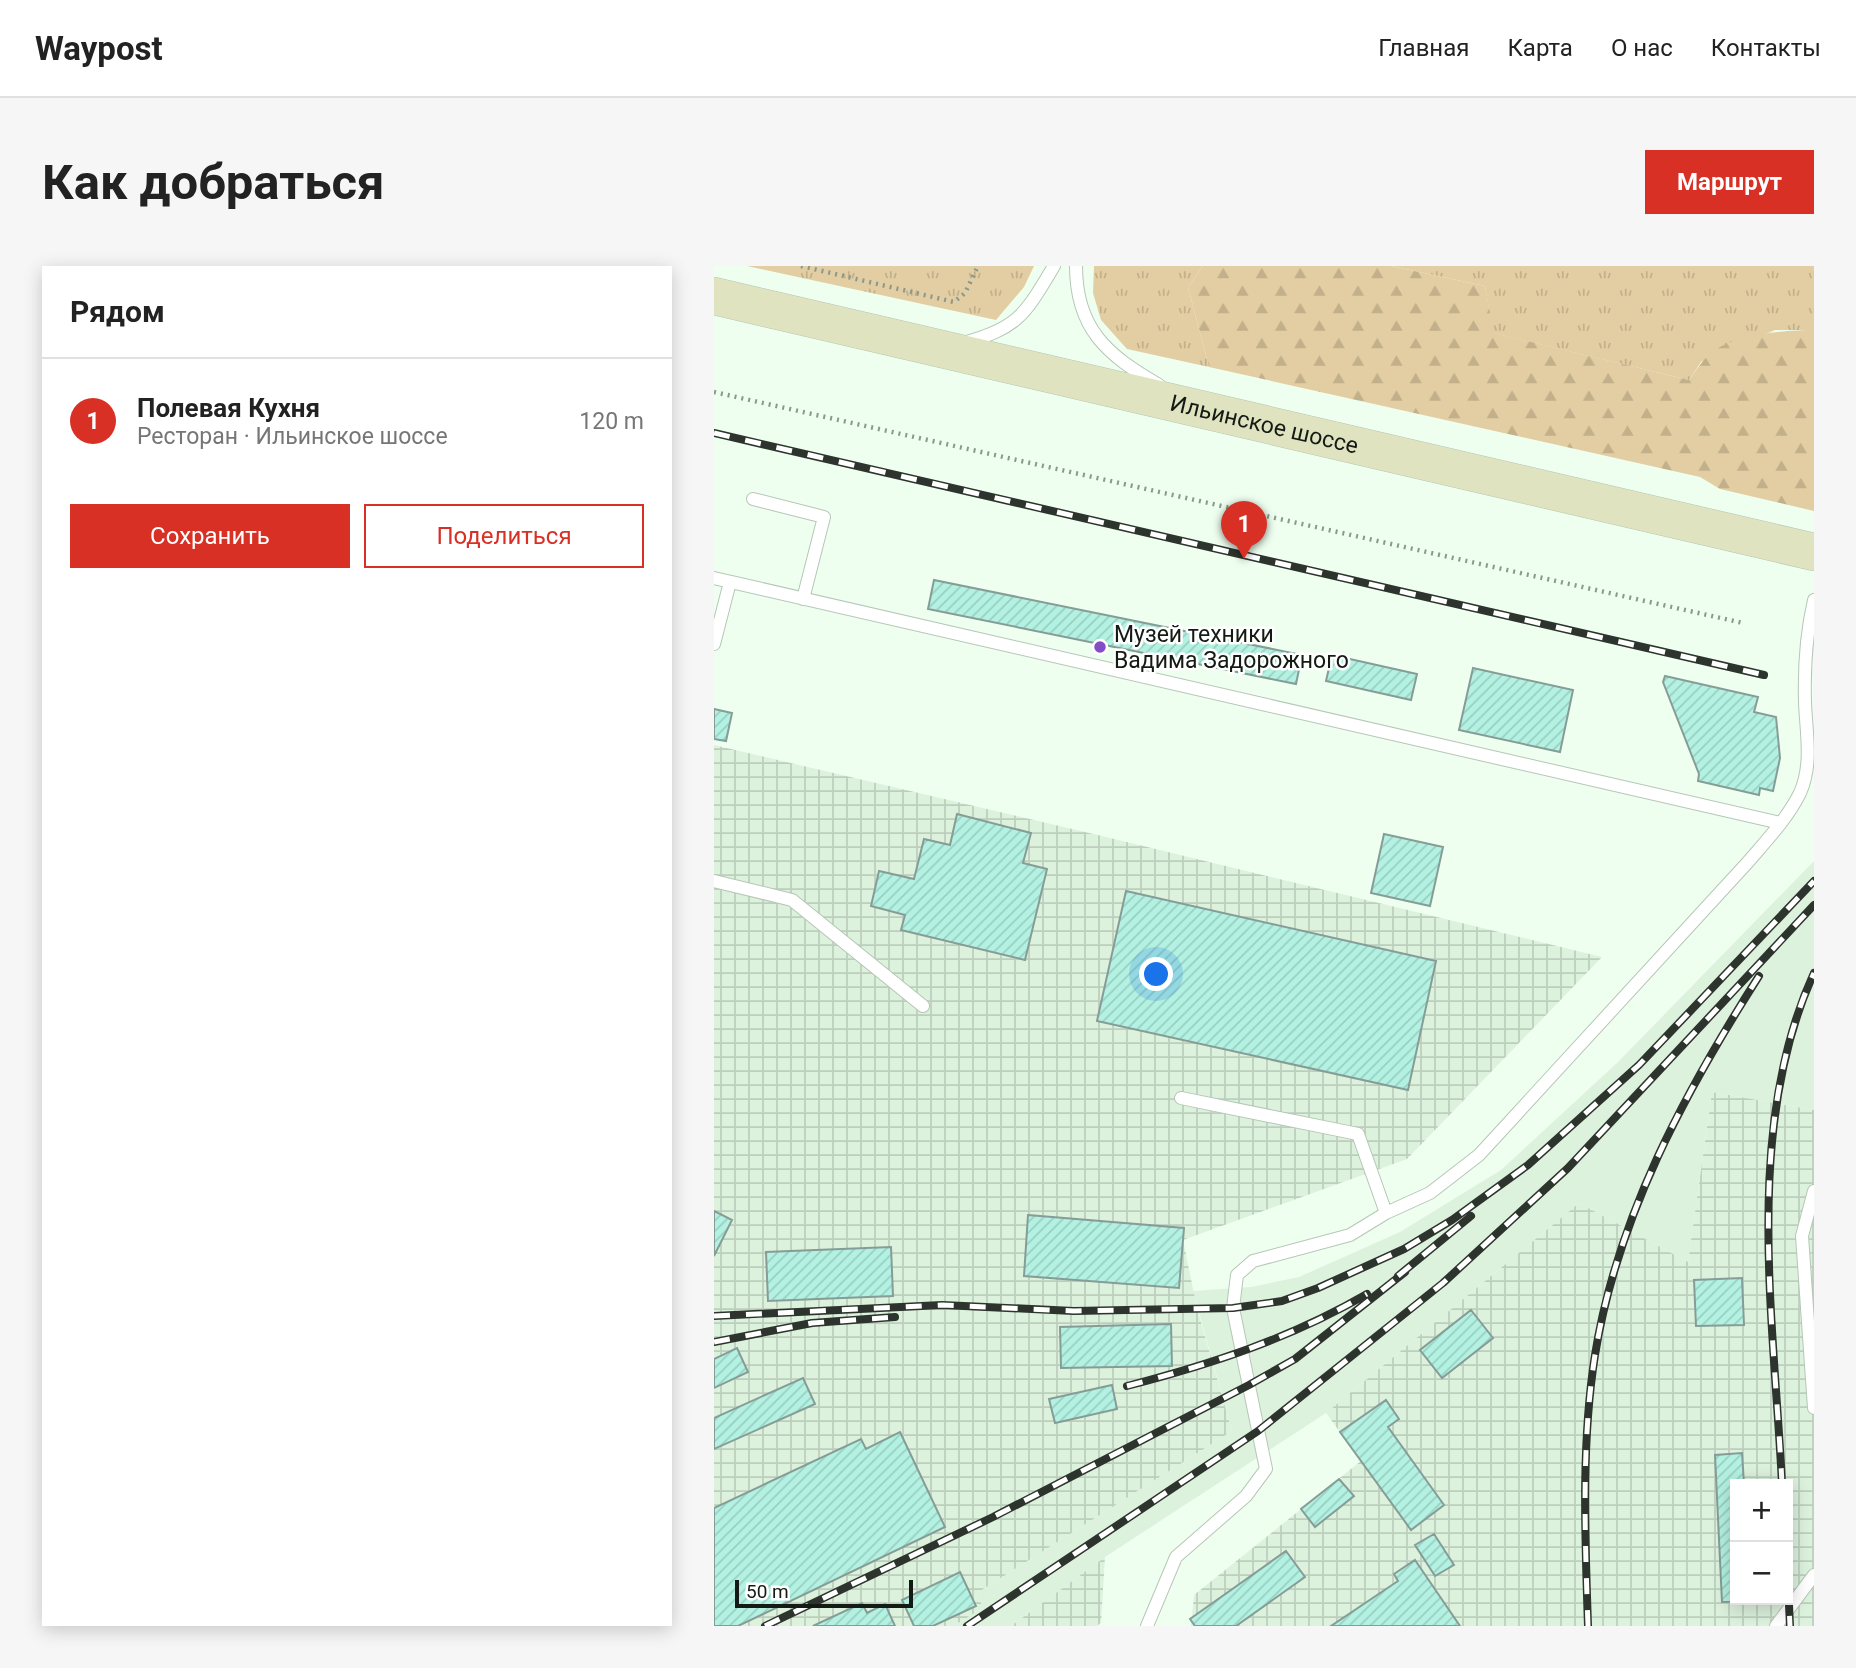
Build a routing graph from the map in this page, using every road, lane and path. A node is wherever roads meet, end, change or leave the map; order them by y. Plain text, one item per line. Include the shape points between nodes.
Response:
1 (801, 266) edge
2 (978, 266) edge
3 (1054, 266) edge
4 (1076, 266) edge
5 (714, 296) edge
6 (941, 348) junction
7 (714, 392) edge
8 (1198, 408) junction
9 (753, 499) dead end
10 (1814, 552) edge
11 (714, 578) edge
12 (730, 582) junction
13 (803, 598) junction
14 (1814, 600) edge
15 (1743, 623) dead end
16 (714, 645) edge
17 (1780, 823) junction
18 (714, 881) edge
19 (923, 1006) dead end
20 (1181, 1098) dead end
21 (1814, 1191) edge
22 (1386, 1213) junction
23 (1814, 1408) edge
24 (1814, 1576) edge
25 (1147, 1626) edge
26 (1776, 1626) edge

1 - 2 path via 954,302 970,286
3 - 6 lane via 1010,328
4 - 8 lane via 1080,308 1106,349
5 - 6 main road, Ильинское шоссе
6 - 8 main road, Ильинское шоссе
7 - 15 path
8 - 10 main road, Ильинское шоссе
9 - 13 lane via 824,517
11 - 12 lane
12 - 13 lane
12 - 16 lane
13 - 17 lane
14 - 17 lane via 1806,636 1809,750 1801,792
17 - 22 lane via 1479,1155 1430,1194
18 - 19 lane via 792,900
20 - 22 lane via 1357,1134
21 - 23 lane via 1802,1236
22 - 25 lane via 1350,1235 1253,1261 1237,1275 1233,1308 1266,1469 1246,1496 1176,1557
24 - 26 lane

